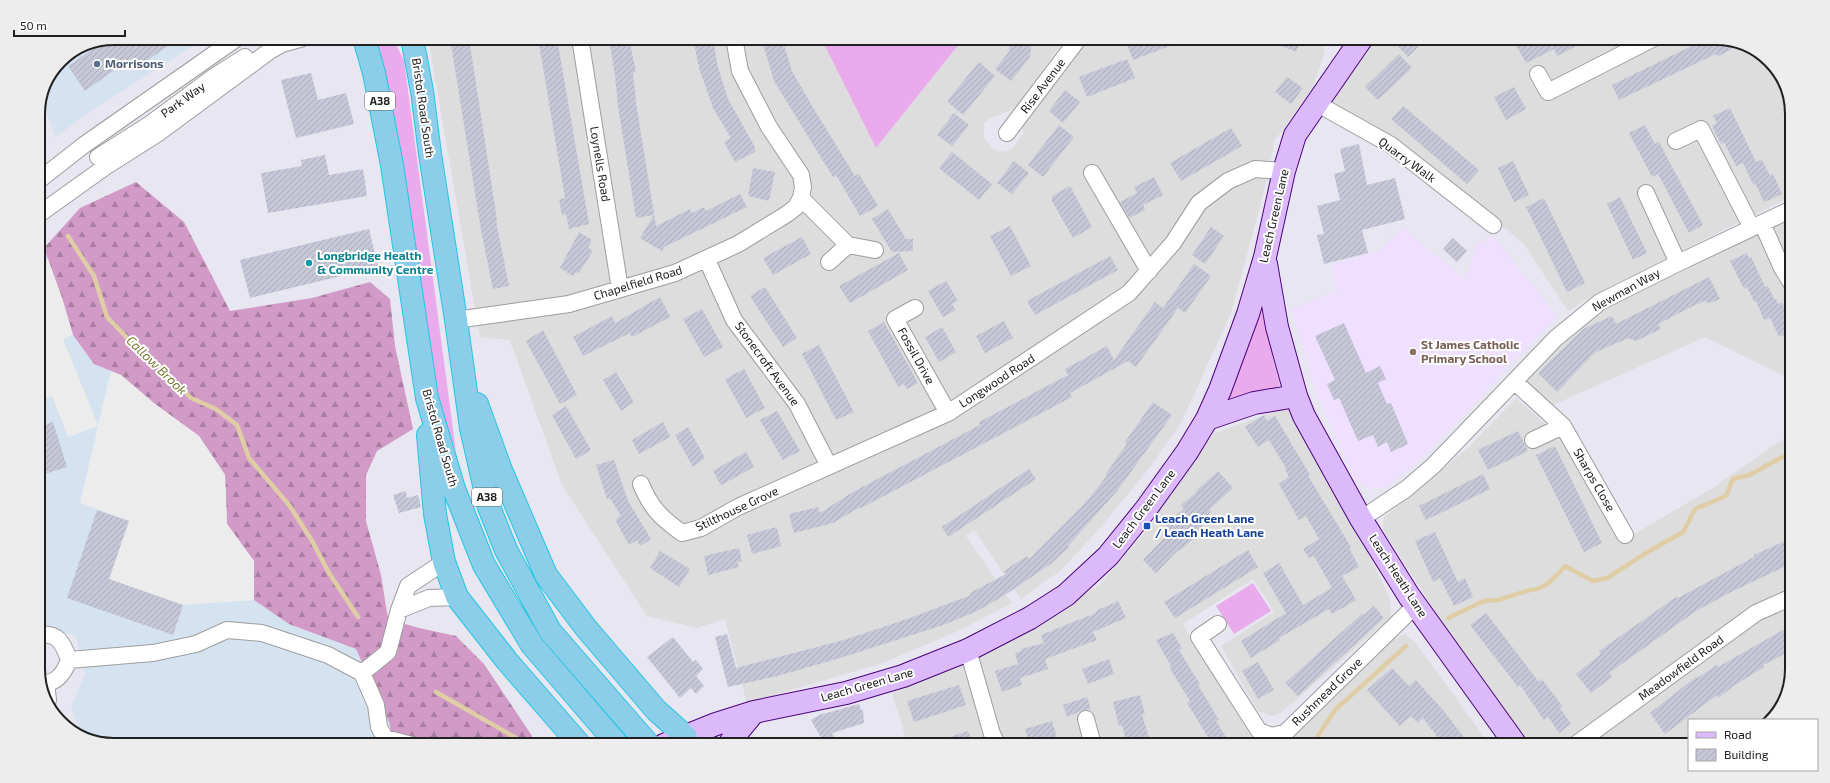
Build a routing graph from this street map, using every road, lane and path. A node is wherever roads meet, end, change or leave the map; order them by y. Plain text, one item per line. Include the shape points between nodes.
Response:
1 (227, 45) edge
2 (280, 45) edge
3 (366, 45) edge
4 (413, 45) edge
5 (581, 45) edge
6 (735, 45) edge
7 (1074, 45) edge
8 (1354, 45) edge
9 (1640, 45) edge
10 (1538, 74) dead end
11 (1316, 103) junction
12 (1007, 133) dead end
13 (99, 135) junction
14 (1676, 141) dead end
15 (84, 145) junction
16 (101, 162) junction
17 (1284, 171) junction
18 (1092, 173) dead end
19 (45, 176) edge
20 (1646, 193) dead end
21 (800, 198) junction
22 (45, 209) edge
23 (1785, 212) edge
24 (1493, 225) dead end
25 (1757, 225) junction
26 (848, 245) junction
27 (875, 250) dead end
28 (1265, 257) junction
29 (707, 260) junction
30 (829, 262) dead end
31 (1678, 262) junction
32 (1149, 271) junction
33 (1785, 273) edge
34 (620, 289) junction
35 (915, 308) dead end
36 (456, 320) junction
37 (459, 352) junction
38 (1514, 382) junction
39 (1296, 396) junction
40 (427, 398) junction
41 (948, 413) junction
42 (1207, 419) junction
43 (1563, 426) junction
44 (1533, 440) dead end
45 (829, 466) junction
46 (641, 484) dead end
47 (1361, 519) junction
48 (1625, 535) dead end
49 (444, 562) junction
50 (457, 597) junction
51 (1785, 600) edge
52 (1416, 605) junction
53 (398, 610) junction
54 (1218, 624) dead end
55 (45, 634) edge
56 (968, 650) junction
57 (69, 660) junction
58 (362, 673) junction
59 (46, 682) edge
60 (754, 712) junction
61 (1086, 719) dead end
62 (386, 738) edge
63 (574, 738) edge
64 (612, 738) edge
65 (643, 738) edge
66 (683, 738) edge
67 (693, 738) edge
68 (733, 738) edge
69 (994, 738) edge
70 (1091, 738) edge
71 (1511, 738) edge
72 (1585, 738) edge

1 - 13 street, Park Way
2 - 16 street, Park Way via 157,134
3 - 40 highway, Bristol Road South / A38 via 374,72 392,165
4 - 36 highway, Bristol Road South / A38
5 - 34 street, Loynells Road
6 - 21 street via 740,71 769,127 801,175 803,187
7 - 12 street, Rise Avenue
8 - 11 street, Leach Green Lane
9 - 10 street via 1548,92
11 - 17 street, Leach Green Lane via 1295,135
11 - 24 street, Quarry Walk via 1391,146
13 - 15 street, Park Way
13 - 16 street
14 - 25 street via 1701,129
15 - 16 street
15 - 19 street, Park Way
16 - 22 street, Park Way
17 - 28 street, Leach Green Lane
17 - 32 street, Longwood Road via 1255,169 1228,181 1199,203 1174,243
18 - 32 street
20 - 31 street
21 - 26 street
21 - 29 street, Chapelfield Road via 796,207 787,214
23 - 25 street, Newman Way
25 - 31 street, Newman Way
25 - 33 street
26 - 27 street
26 - 30 street
28 - 39 street, Leach Heath Lane via 1277,327
28 - 42 street, Leach Green Lane via 1248,314
29 - 34 street, Chapelfield Road via 675,273
29 - 45 street, Stonecroft Avenue via 734,320 797,404
31 - 38 street, Newman Way via 1600,302 1556,338
32 - 41 street, Longwood Road via 1129,293
34 - 36 street, Chapelfield Road via 569,304
35 - 41 street, Fossil Drive via 895,319
36 - 37 highway, Bristol Road South / A38
37 - 65 highway, Bristol Road South / A38 via 471,428 489,507 506,550 550,631
37 - 66 highway via 501,470 546,575 586,628
38 - 43 street, Sharps Close
38 - 47 street, Newman Way via 1433,466 1406,489
39 - 42 street via 1254,403
39 - 47 street, Leach Heath Lane via 1304,416
40 - 49 highway via 435,514
40 - 64 highway, Bristol Road South / A38 via 454,489 484,565 532,645
41 - 45 street, Longwood Road
42 - 56 street, Leach Green Lane via 1187,452 1108,556 1066,595 1030,618
43 - 44 street
43 - 48 street, Sharps Close
45 - 46 street, Stilthouse Grove via 738,507 701,528 682,533 665,520 649,502
47 - 52 street, Leach Heath Lane
49 - 50 highway
49 - 53 street via 408,586
50 - 53 street via 429,598
50 - 63 highway via 507,661
51 - 72 street, Meadowfield Road via 1756,614
52 - 54 street, Rushmead Grove via 1285,733 1271,736 1259,731 1199,637
52 - 71 street, Leach Heath Lane
53 - 58 street via 388,652
55 - 57 street via 56,638 65,647
56 - 60 street, Leach Green Lane via 903,676 846,693
56 - 69 street
57 - 58 street via 153,653 196,644 227,630 262,633 328,655
57 - 59 street via 58,678
58 - 62 street via 376,705 379,726
60 - 67 street, Leach Green Lane via 716,724
60 - 68 street
61 - 70 street

